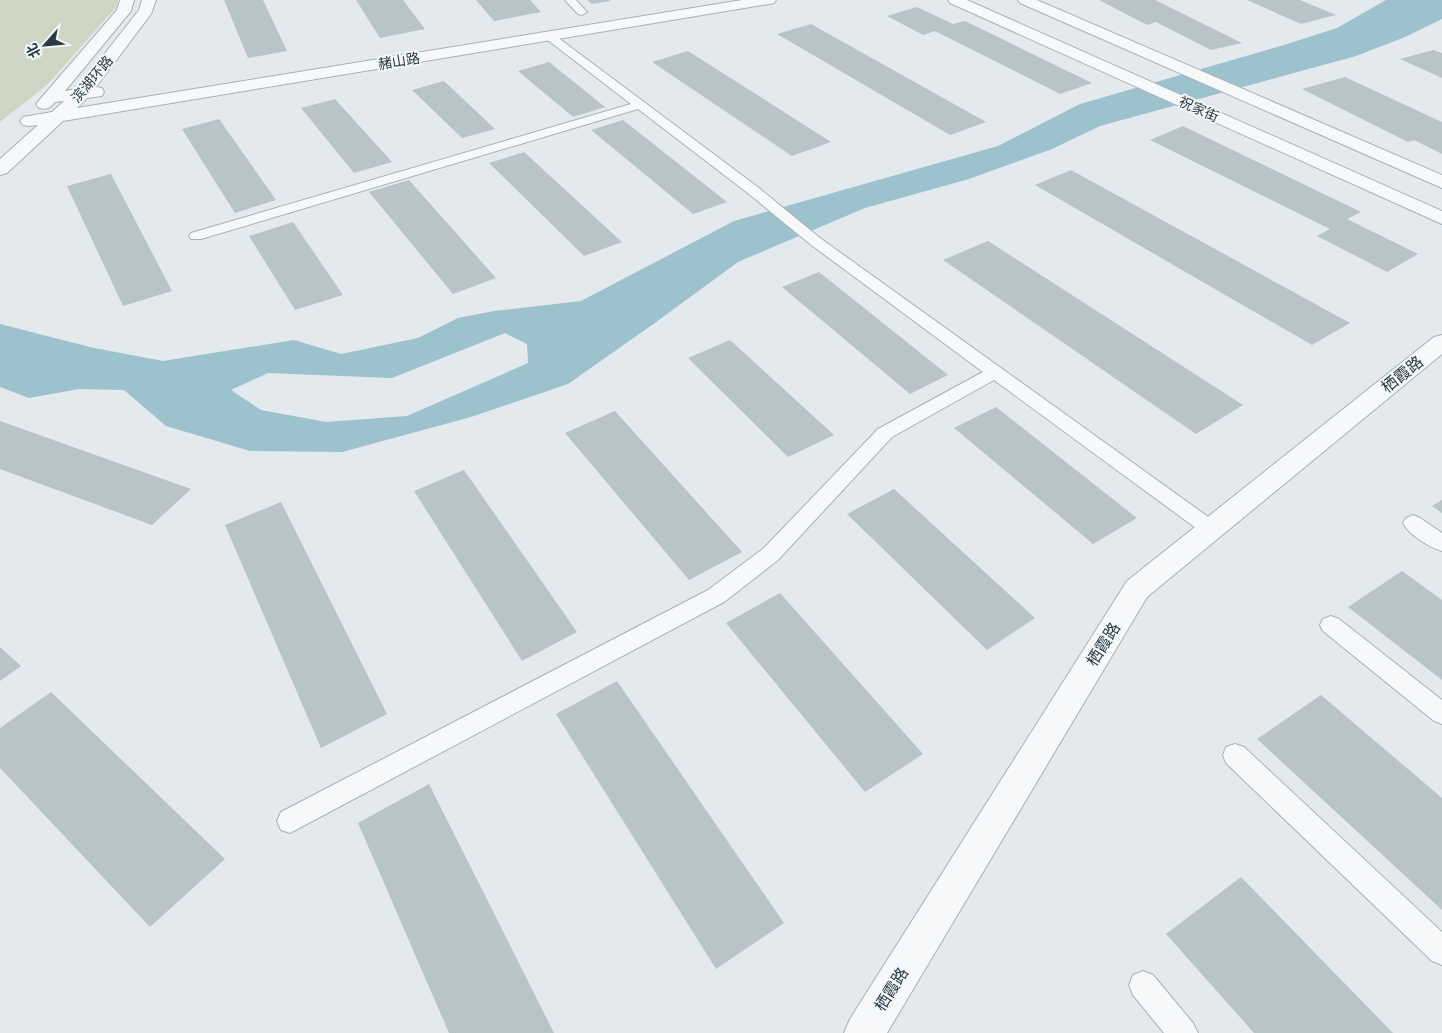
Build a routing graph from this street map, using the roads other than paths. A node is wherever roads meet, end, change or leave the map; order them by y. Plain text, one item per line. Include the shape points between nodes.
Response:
1 (127, 0) edge
2 (149, 0) edge
3 (570, 0) edge
4 (768, 0) edge
5 (955, 0) edge
6 (1025, 0) edge
7 (600, 9) dead end
8 (582, 12) junction
9 (563, 15) dead end
10 (549, 36) junction
11 (112, 89) dead end
12 (82, 94) junction
13 (50, 98) junction
14 (639, 105) junction
15 (56, 117) junction
16 (28, 121) junction
17 (14, 132) dead end
18 (0, 169) edge
19 (1442, 182) edge
20 (1442, 218) edge
21 (196, 236) dead end
22 (1442, 342) edge
23 (996, 372) junction
24 (1413, 523) dead end
25 (1211, 529) junction
26 (1442, 543) edge
27 (1331, 625) dead end
28 (1442, 714) edge
29 (1235, 755) dead end
30 (290, 821) dead end
31 (1442, 951) edge
32 (1142, 985) dead end
33 (864, 1033) edge
34 (1184, 1033) edge

1 - 13 street, 滨湖环路 via 124,11
2 - 12 street, 滨湖环路 via 146,11
3 - 8 lane
4 - 10 street, 赭山路
5 - 20 street, 祝家街
6 - 19 street, 祝家街
7 - 8 street
8 - 9 street
10 - 14 lane
10 - 15 street, 赭山路
11 - 12 street
12 - 13 street
12 - 15 street, 滨湖环路
13 - 16 street, 滨湖环路
14 - 21 lane
14 - 23 lane via 815,241
15 - 16 street, 赭山路
15 - 18 street, 滨湖环路
16 - 17 street, 滨湖环路
22 - 25 street, 栖霞路
23 - 25 lane
23 - 30 lane via 884,433 771,554 716,596
24 - 26 lane
25 - 33 street, 栖霞路 via 1137,589
27 - 28 lane
29 - 31 lane
32 - 34 lane

